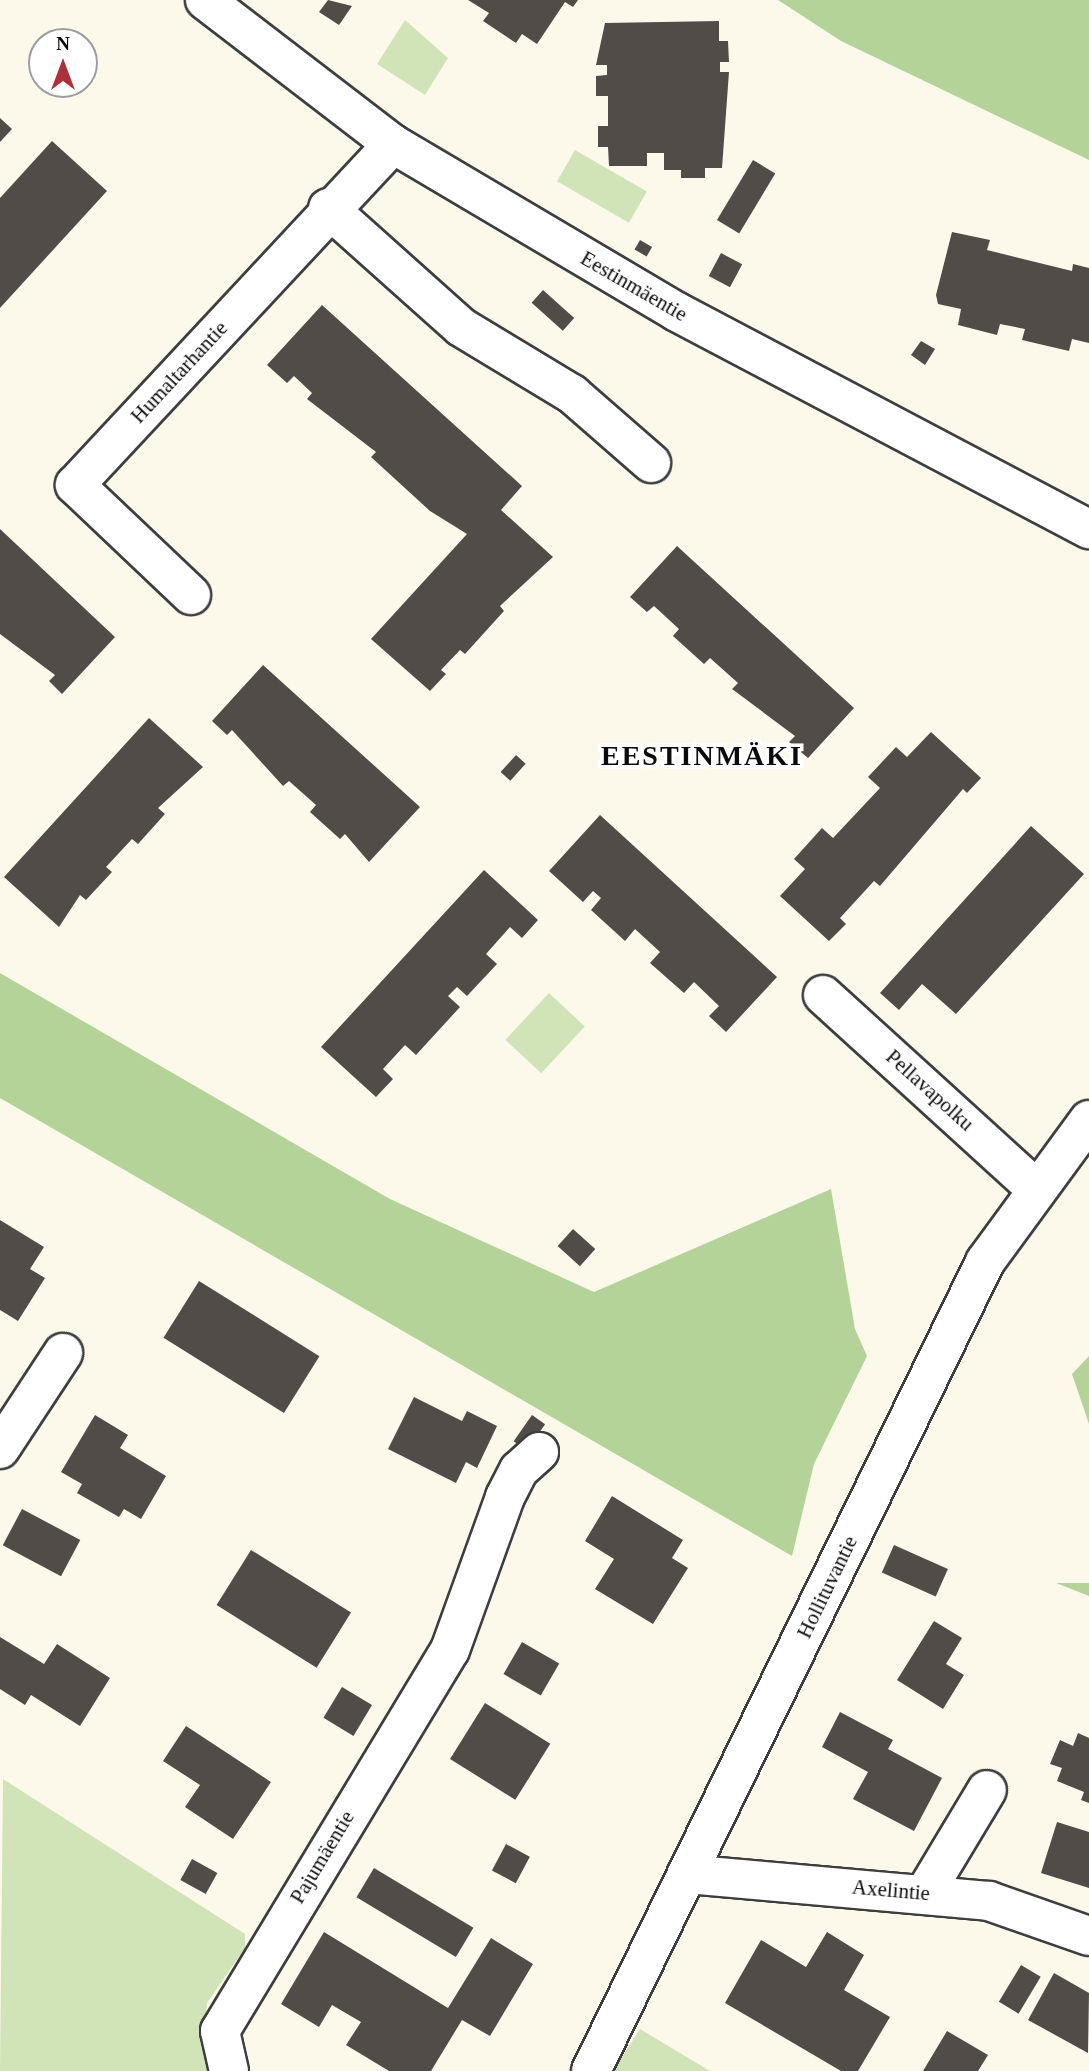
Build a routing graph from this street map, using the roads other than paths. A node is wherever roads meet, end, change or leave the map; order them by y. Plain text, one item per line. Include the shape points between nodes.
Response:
1 (205, 0) edge
2 (393, 144) junction
3 (327, 208) junction
4 (651, 463) dead end
5 (1089, 529) edge
6 (191, 595) dead end
7 (823, 995) dead end
8 (1089, 1120) edge
9 (1034, 1187) junction
10 (63, 1353) dead end
11 (0, 1449) edge
12 (539, 1452) dead end
13 (987, 1790) dead end
14 (687, 1874) junction
15 (925, 1893) junction
16 (1089, 1936) edge
17 (229, 2071) edge
18 (591, 2071) edge

1 - 2 street, Eestinmäentie
2 - 3 street, Humaltarhantie
2 - 5 street, Eestinmäentie via 677,313
3 - 4 street via 461,327 572,394
3 - 6 street, Humaltarhantie via 75,485
7 - 9 street, Pellavapolku
8 - 9 street, Hollituvantie
9 - 14 street, Hollituvantie via 985,1262
10 - 11 street
12 - 17 street, Pajumäentie via 519,1470 505,1497 450,1650 220,2031
13 - 15 street
14 - 15 street, Axelintie
14 - 18 street, Hollituvantie
15 - 16 street, Axelintie via 989,1901

